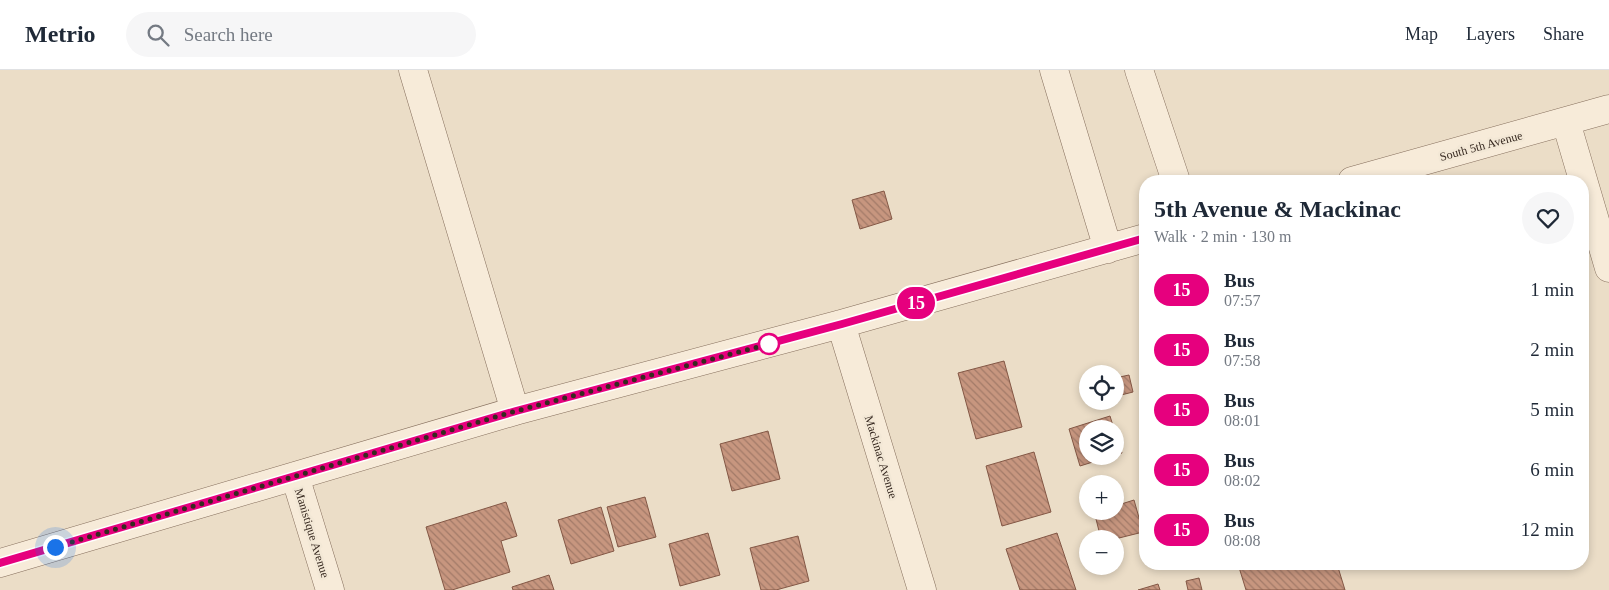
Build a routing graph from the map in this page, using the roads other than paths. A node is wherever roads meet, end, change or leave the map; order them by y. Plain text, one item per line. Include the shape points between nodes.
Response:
1 (413, 70) edge
2 (1054, 70) edge
3 (1139, 70) edge
4 (1609, 110) edge
5 (1566, 122) junction
6 (1174, 175) edge
7 (1374, 175) edge
8 (1582, 175) edge
9 (1589, 200) edge
10 (1139, 240) edge
11 (1108, 249) junction
12 (1609, 268) edge
13 (842, 324) junction
14 (516, 411) junction
15 (295, 476) junction
16 (0, 564) edge
17 (330, 590) edge
18 (922, 590) edge

1 - 14 street
2 - 11 street
3 - 6 street
4 - 5 street, South 5th Avenue
5 - 7 street, South 5th Avenue
5 - 8 street
9 - 12 street
10 - 11 street
11 - 13 street
13 - 14 street
13 - 18 street, Mackinac Avenue
14 - 15 street
15 - 16 street
15 - 17 street, Manistique Avenue

